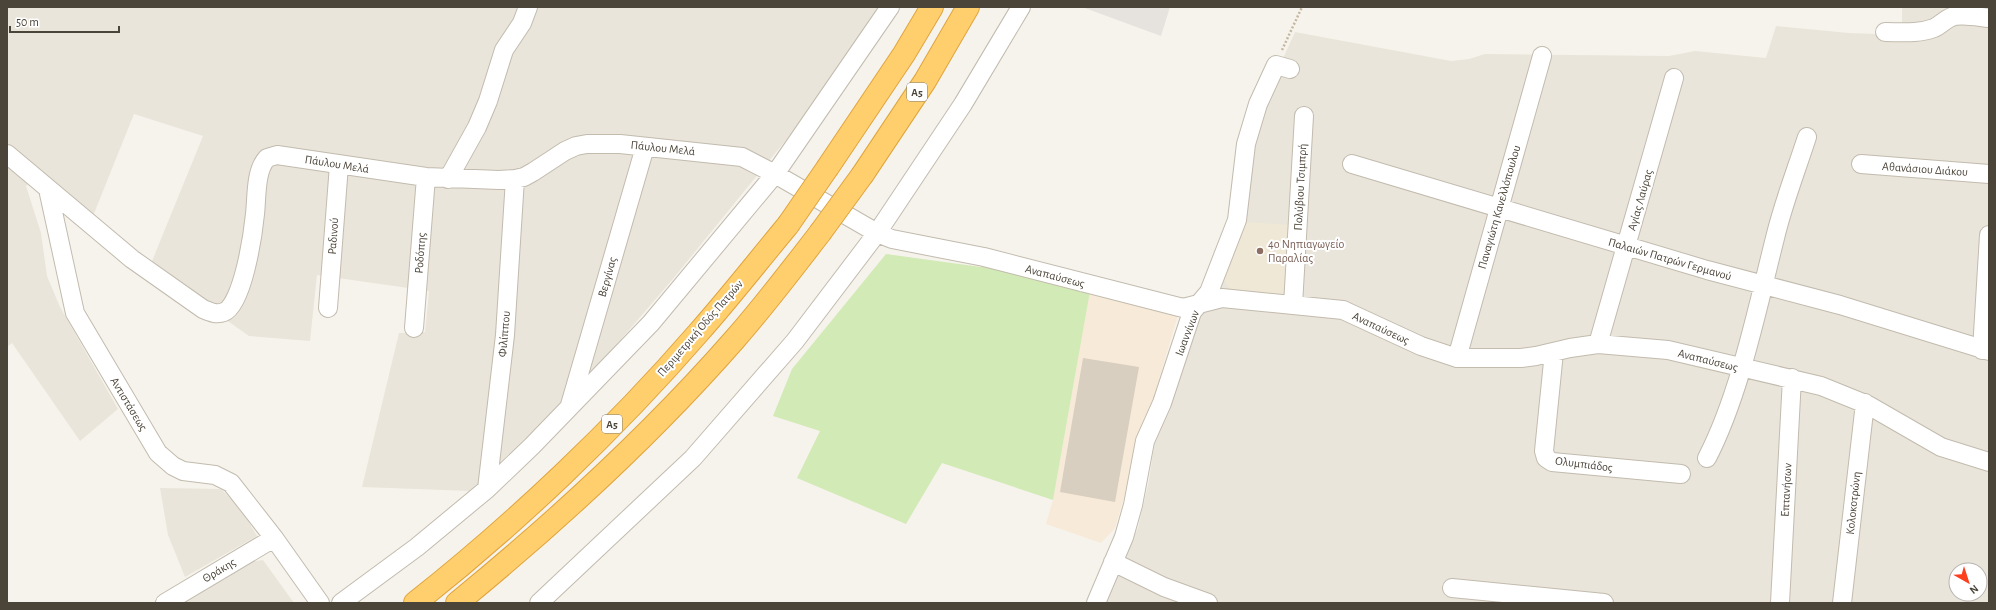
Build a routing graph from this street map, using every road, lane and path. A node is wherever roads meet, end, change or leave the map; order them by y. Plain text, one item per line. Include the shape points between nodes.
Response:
1 (528, 7) edge
2 (890, 7) edge
3 (932, 7) edge
4 (968, 7) edge
5 (1021, 7) edge
6 (1302, 7) edge
7 (1989, 18) edge
8 (1885, 32) dead end
9 (1542, 56) dead end
10 (1283, 67) joint
11 (1674, 78) dead end
12 (1304, 116) dead end
13 (1807, 137) dead end
14 (645, 146) junction
15 (7, 154) edge
16 (1352, 164) dead end
17 (1861, 164) dead end
18 (339, 165) junction
19 (775, 174) junction
20 (1989, 174) edge
21 (426, 178) junction
22 (448, 179) junction
23 (515, 180) junction
24 (48, 189) junction
25 (1499, 207) junction
26 (877, 233) junction
27 (1989, 235) edge
28 (1627, 247) junction
29 (1763, 286) junction
30 (1200, 303) junction
31 (1293, 305) junction
32 (328, 308) dead end
33 (414, 328) dead end
34 (1598, 344) junction
35 (1985, 351) edge
36 (1554, 352) junction
37 (1457, 358) junction
38 (1740, 368) junction
39 (1792, 378) junction
40 (1865, 403) junction
41 (569, 408) junction
42 (1707, 458) dead end
43 (1989, 462) edge
44 (1681, 474) dead end
45 (487, 489) junction
46 (274, 538) junction
47 (1113, 562) junction
48 (1452, 588) dead end
49 (1511, 599) edge
50 (1604, 602) edge
51 (165, 603) edge
52 (320, 603) edge
53 (342, 603) edge
54 (414, 603) edge
55 (457, 603) edge
56 (539, 603) edge
57 (1096, 603) edge
58 (1207, 603) edge
59 (1780, 603) edge
60 (1842, 603) edge

1 - 22 street via 518,31 504,50 477,127
2 - 19 street
3 - 54 highway, Περιμετρική Οδός Πατρών / Α5, bridge via 904,54 788,225 698,333 630,407 492,540
4 - 55 highway, Α5, bridge via 925,81 862,174 820,233 735,339 688,391 567,508 508,562
5 - 26 street via 963,104
6 - 10 path
7 - 8 street via 1957,15 1928,30
9 - 25 street, Παναγιώτη Κανελλόπουλου
10 - 30 street, Ιωαννίνων via 1258,104 1246,144 1237,220 1209,292
11 - 28 street, Αγίας Λαύρας
12 - 31 street, Πολύβιου Τσιμπρή
13 - 29 street via 1775,236
14 - 19 street, Πάυλου Μελά via 742,157
14 - 23 street, Πάυλου Μελά via 576,146
14 - 41 street, Βεργίνας
15 - 24 street
16 - 25 street, Παλαιών Πατρών Γερμανού
17 - 20 street, Αθανάσιου Διάκου
18 - 21 street, Πάυλου Μελά
18 - 24 street, Πάυλου Μελά via 277,155 263,162 252,237 238,292 230,308 218,314 203,309 132,259
18 - 32 street, Ραδινού
19 - 26 street, Αναπαύσεως
19 - 41 street via 651,322
21 - 22 street, Πάυλου Μελά
21 - 33 street, Ροδόπης
22 - 23 street, Πάυλου Μελά
23 - 45 street, Φιλίππου via 505,335
24 - 46 street, Αντιστάσεως via 75,313 158,453 183,471 215,475 230,483
25 - 28 street, Παλαιών Πατρών Γερμανού
25 - 37 street, Παναγιώτη Κανελλόπουλου
26 - 30 street, Αναπαύσεως via 892,239 984,257 1183,308
26 - 56 street via 795,341 693,458
27 - 35 street
28 - 29 street, Παλαιών Πατρών Γερμανού
28 - 34 street, Αγίας Λαύρας
29 - 35 street, Παλαιών Πατρών Γερμανού via 1840,306
29 - 38 street
30 - 31 street, Αναπαύσεως via 1222,298
30 - 47 street, Ιωαννίνων via 1192,312 1162,404 1145,441 1130,520
31 - 37 street, Αναπαύσεως via 1343,310 1411,342
34 - 36 street, Αναπαύσεως
34 - 38 street, Αναπαύσεως via 1668,350
36 - 37 street, Αναπαύσεως via 1521,358
36 - 44 street, Ολυμπιάδος via 1544,450 1546,458 1552,462
38 - 39 street, Αναπαύσεως
38 - 42 street via 1719,435
39 - 40 street, Αναπαύσεως
39 - 59 street, Επτανήσων
40 - 43 street, Αναπαύσεως via 1941,447
40 - 60 street, Κολοκοτρώνη
41 - 45 street
45 - 53 street via 417,547
46 - 51 street, Θράκης
46 - 52 street, Αντιστάσεως
47 - 57 street, Ιωαννίνων
47 - 58 street via 1164,587
48 - 49 street
49 - 50 street

